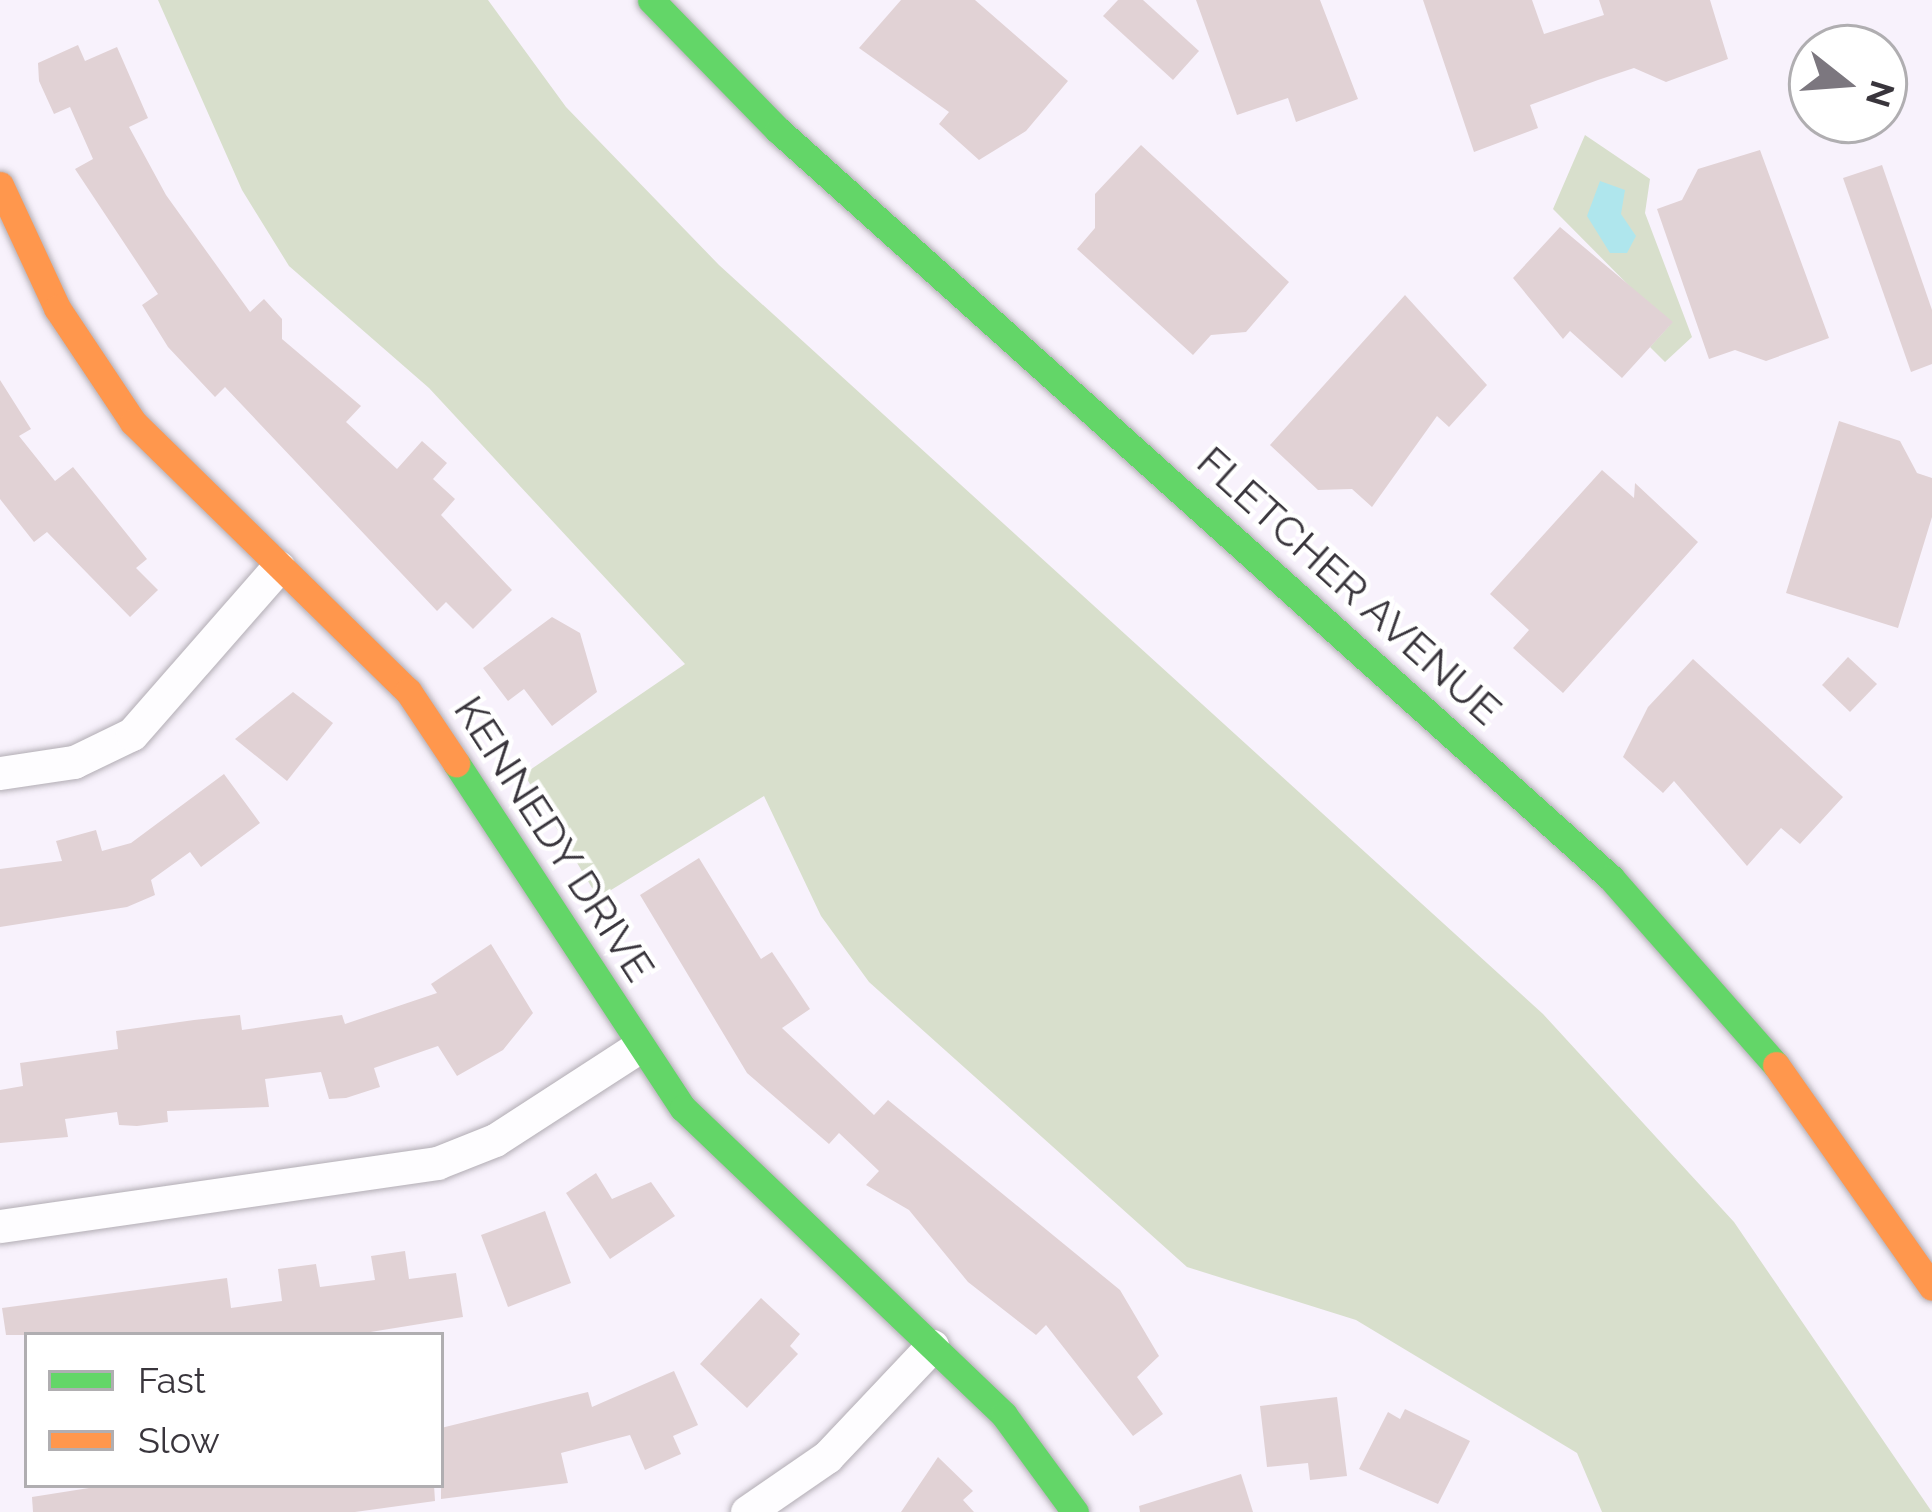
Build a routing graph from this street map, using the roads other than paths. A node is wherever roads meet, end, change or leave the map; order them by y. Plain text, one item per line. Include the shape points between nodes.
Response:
1 (651, 0) edge
2 (0, 184) edge
3 (278, 567) junction
4 (0, 773) edge
5 (637, 1048) junction
6 (0, 1226) edge
7 (1932, 1288) edge
8 (932, 1346) junction
9 (747, 1512) edge
10 (1075, 1512) edge

1 - 7 main road, FLETCHER AVENUE via 778,130 1611,878 1774,1064
2 - 3 main road, KENNEDY DRIVE via 109,390
3 - 4 street via 131,734 74,762
3 - 5 main road, KENNEDY DRIVE via 432,722
5 - 6 street via 495,1140 437,1163
5 - 8 main road, KENNEDY DRIVE via 729,1158
8 - 9 street via 827,1457
8 - 10 main road, KENNEDY DRIVE via 1004,1415

